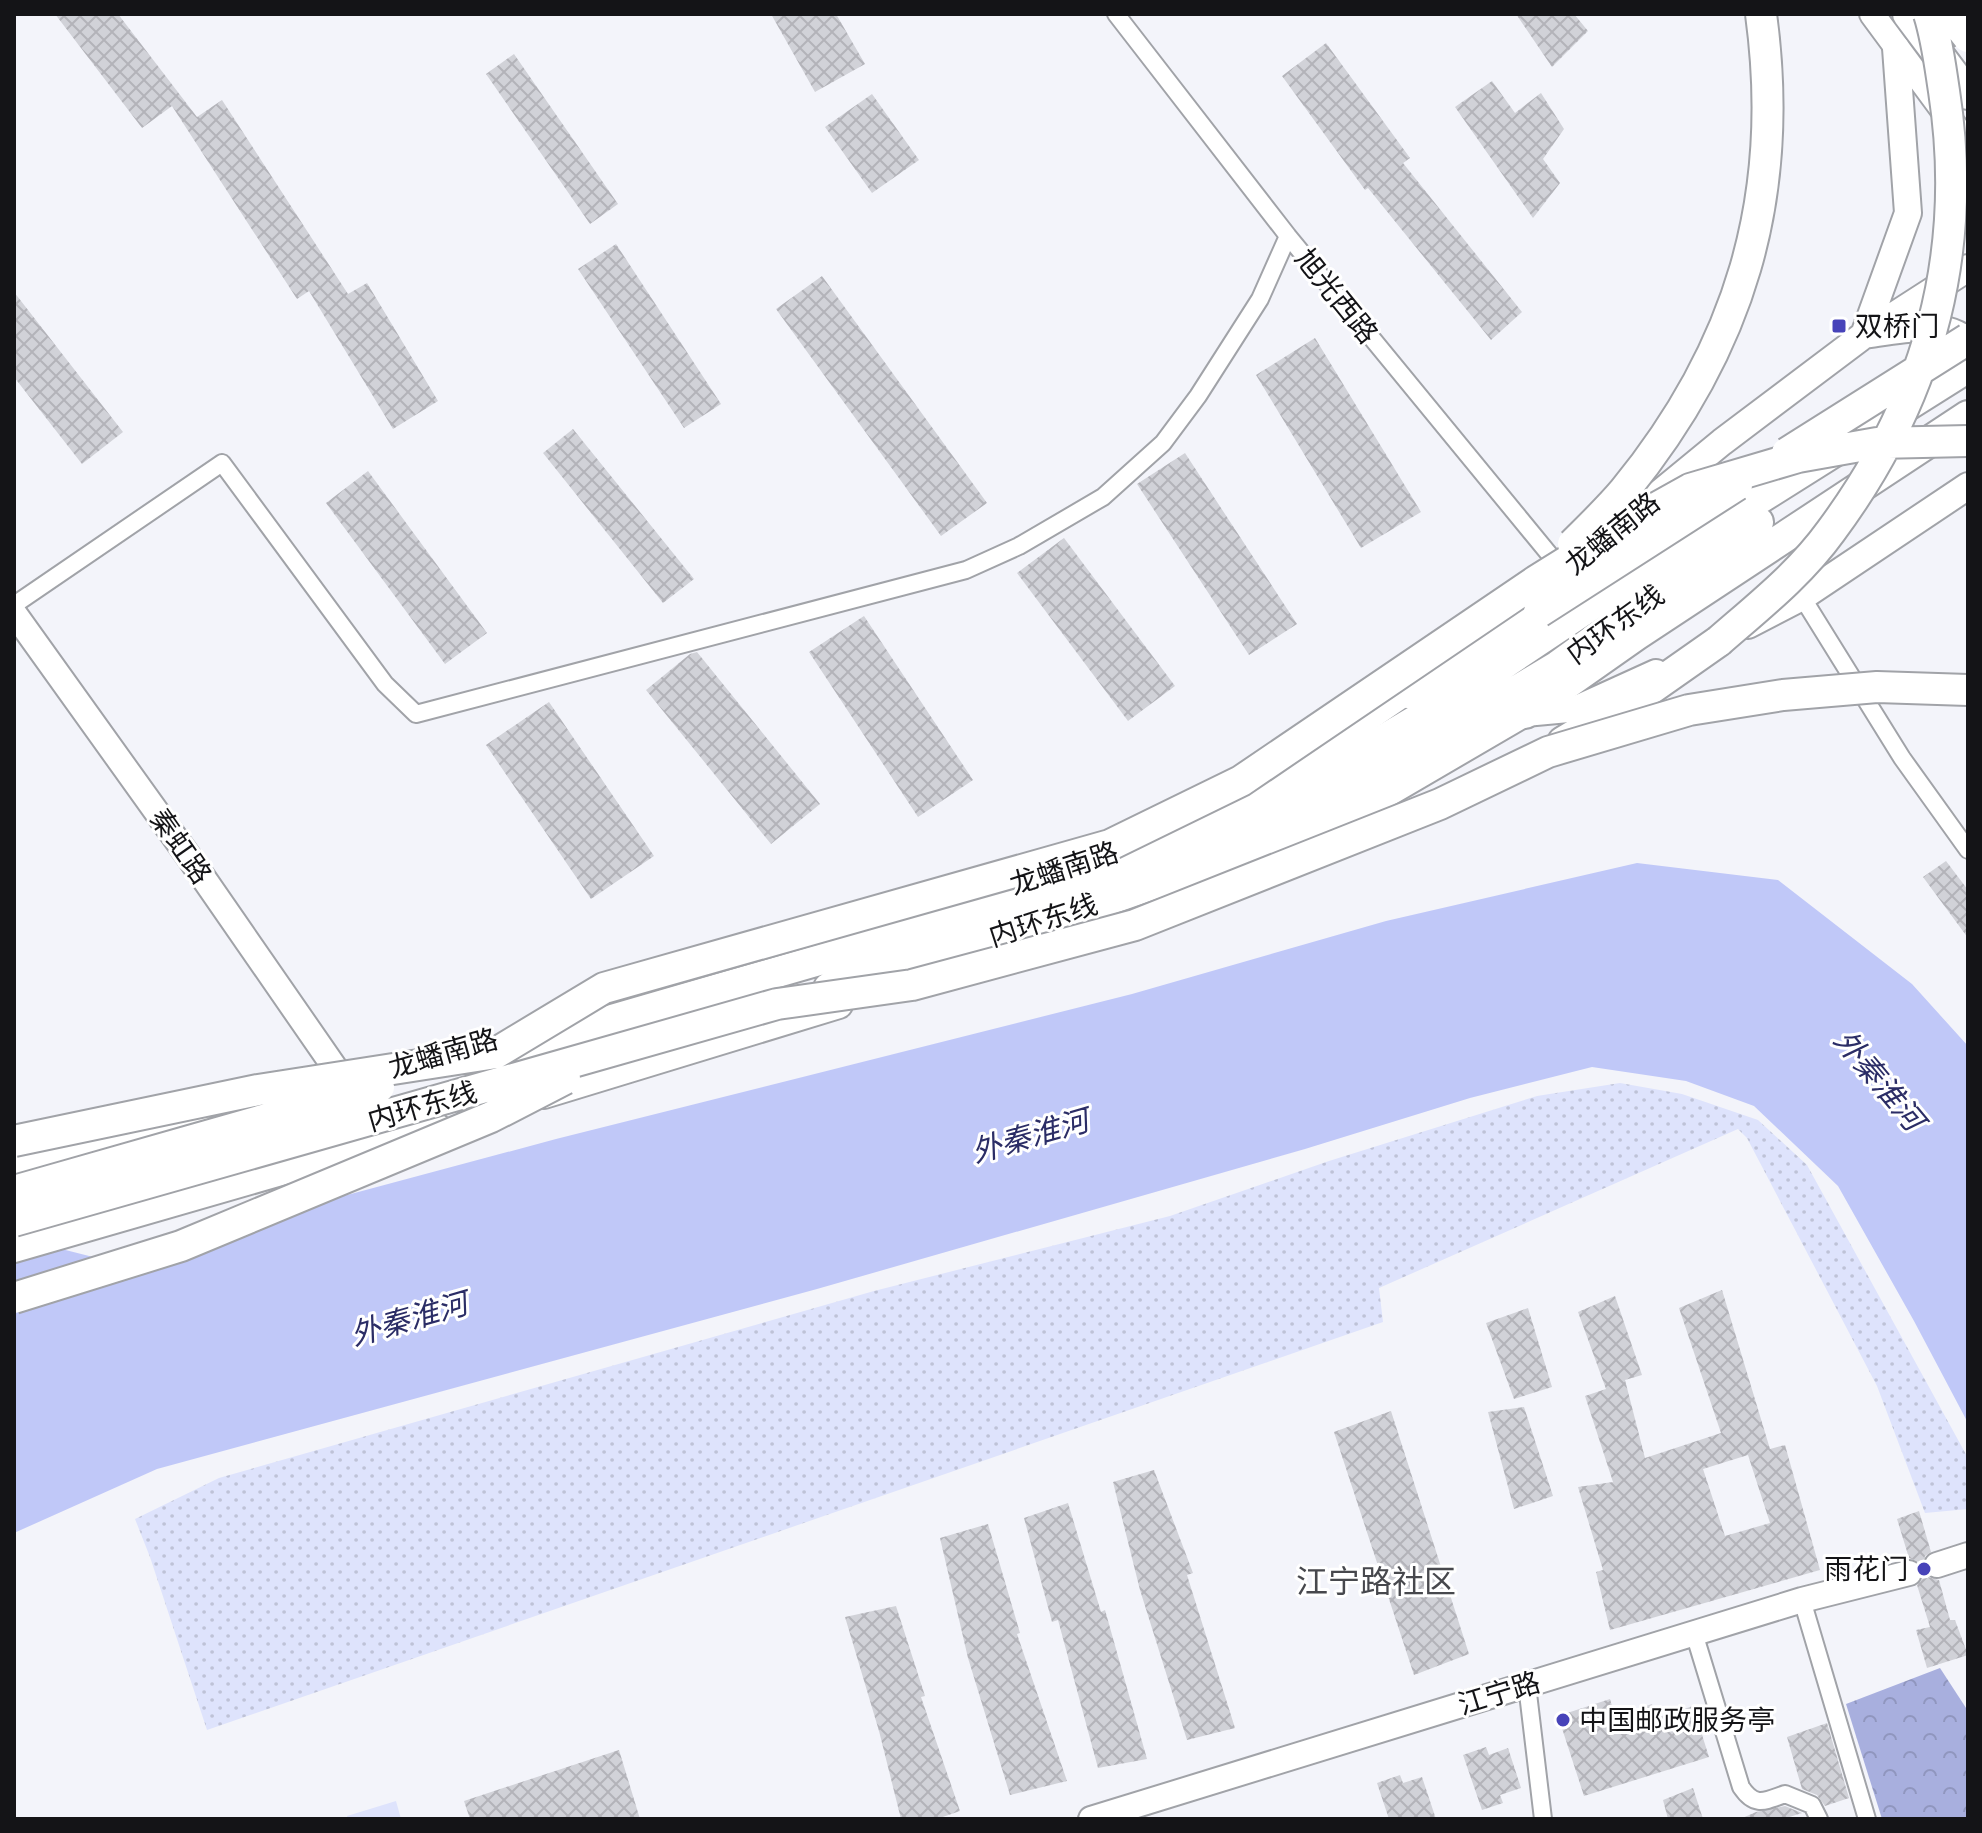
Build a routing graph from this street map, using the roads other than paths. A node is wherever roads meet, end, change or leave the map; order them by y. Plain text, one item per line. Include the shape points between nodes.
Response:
1 (1116, 14) edge
2 (1761, 14) edge
3 (1872, 14) edge
4 (1908, 14) edge
5 (1929, 14) edge
6 (1940, 14) edge
7 (1950, 14) edge
8 (1968, 35) edge
9 (1896, 48) junction
10 (1968, 94) edge
11 (1968, 144) edge
12 (1288, 236) junction
13 (1968, 268) edge
14 (1864, 335) junction
15 (1968, 340) edge
16 (1968, 367) edge
17 (1968, 389) edge
18 (1968, 416) edge
19 (1968, 441) edge
20 (1968, 486) edge
21 (1550, 577) junction
22 (1802, 597) junction
23 (14, 605) edge
24 (14, 613) edge
25 (1968, 690) edge
26 (1407, 693) junction
27 (1525, 713) junction
28 (1548, 752) junction
29 (1968, 850) edge
30 (777, 1004) junction
31 (623, 1050) junction
32 (496, 1053) junction
33 (344, 1081) junction
34 (14, 1141) edge
35 (365, 1149) junction
36 (14, 1168) edge
37 (14, 1191) edge
38 (14, 1221) edge
39 (14, 1249) edge
40 (14, 1298) edge
41 (1968, 1555) edge
42 (1937, 1565) dead end
43 (1909, 1573) dead end
44 (1802, 1600) junction
45 (1694, 1633) junction
46 (1527, 1685) junction
47 (1091, 1819) edge
48 (1543, 1819) edge
49 (1819, 1819) edge
50 (1867, 1819) edge

1 - 12 street, 旭光西路
2 - 21 highway, bridge via 1767,157 1749,262 1726,325 1659,444
3 - 9 street
4 - 10 highway, bridge
5 - 28 highway, bridge via 1949,128 1949,249 1933,330 1904,411 1864,483 1794,575 1719,641
6 - 8 highway, bridge
7 - 8 highway, bridge
9 - 11 street
9 - 14 main road via 1908,213
12 - 21 street, 旭光西路
12 - 23 street via 1260,299 1163,443 1103,497 966,570 416,714 385,684 222,463
13 - 14 main road, 龙蟠南路
14 - 15 main road via 1920,327
14 - 21 main road, 龙蟠南路
15 - 26 highway, bridge
16 - 32 highway, 内环东线, bridge via 1439,707 1269,808 1161,857
17 - 30 highway, 内环东线, bridge via 1772,511 1558,666 1326,806 1212,863
18 - 27 highway, bridge
19 - 21 highway, bridge via 1877,443 1798,457 1690,489
20 - 22 main road
21 - 26 main road, 龙蟠南路
21 - 32 highway, bridge via 1241,781 1110,845 604,988
22 - 27 main road via 1579,708
22 - 29 street via 1902,758
24 - 33 street, 秦虹路
25 - 28 highway, bridge via 1877,687 1783,695 1689,710
26 - 33 main road, 龙蟠南路 via 1287,773 1178,832 1011,884 913,922
27 - 35 main road via 1340,821 1144,908
28 - 30 highway, bridge via 1440,804 1135,925 912,985
30 - 31 highway, 内环东线, bridge
31 - 38 highway, 内环东线, bridge
31 - 40 highway, bridge via 491,1117 196,1240
32 - 34 highway, bridge via 258,1090
32 - 37 highway, 内环东线, bridge
33 - 35 main road
33 - 36 main road, 龙蟠南路
35 - 39 main road
41 - 42 street
43 - 44 street, 江宁路
44 - 45 street, 江宁路
44 - 50 street
45 - 46 street, 江宁路
45 - 49 street via 1748,1798 1761,1802 1785,1794 1812,1805
46 - 47 street, 江宁路
46 - 48 street

